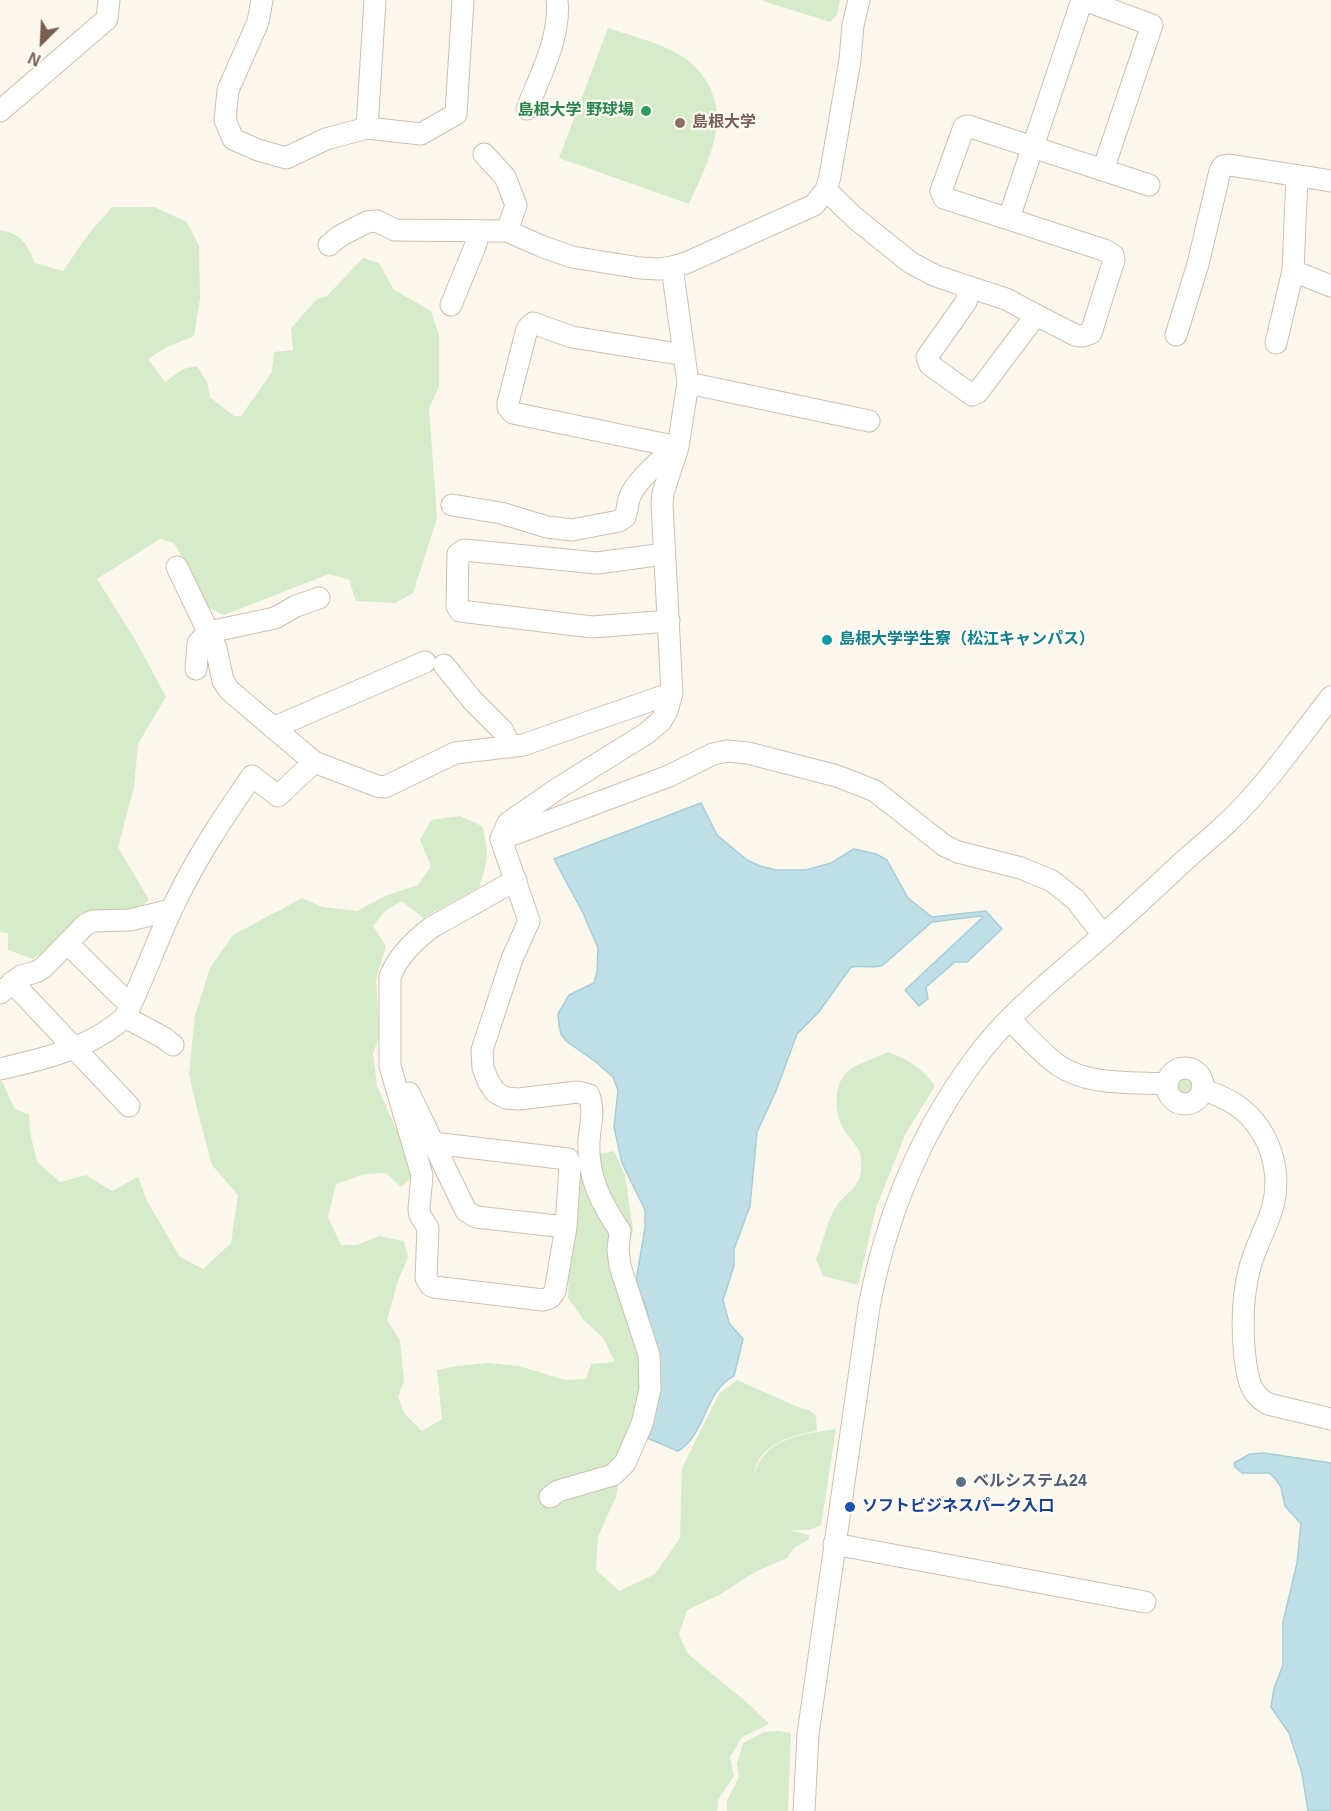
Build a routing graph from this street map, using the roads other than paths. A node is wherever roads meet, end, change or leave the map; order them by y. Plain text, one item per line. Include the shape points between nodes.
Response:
1 (109, 0) edge
2 (262, 0) edge
3 (375, 0) edge
4 (463, 0) edge
5 (557, 0) edge
6 (859, 0) edge
7 (1083, 0) edge
8 (527, 109) dead end
9 (0, 111) edge
10 (367, 128) junction
11 (1033, 147) junction
12 (484, 154) dead end
13 (1103, 170) junction
14 (1297, 176) junction
15 (1331, 181) edge
16 (1149, 185) dead end
17 (826, 190) junction
18 (1009, 218) junction
19 (507, 231) junction
20 (478, 232) junction
21 (329, 245) dead end
22 (672, 267) junction
23 (1293, 271) junction
24 (1331, 286) edge
25 (970, 288) junction
26 (451, 305) dead end
27 (1036, 315) junction
28 (1176, 335) dead end
29 (1276, 343) dead end
30 (684, 352) junction
31 (688, 383) junction
32 (869, 421) dead end
33 (678, 447) junction
34 (452, 505) dead end
35 (664, 554) junction
36 (177, 567) dead end
37 (319, 598) dead end
38 (669, 621) junction
39 (209, 632) junction
40 (196, 669) dead end
41 (672, 693) junction
42 (1331, 697) edge
43 (273, 728) junction
44 (510, 747) junction
45 (314, 762) junction
46 (501, 838) junction
47 (516, 880) junction
48 (171, 910) junction
49 (1103, 935) junction
50 (67, 943) junction
51 (6, 988) edge
52 (128, 1011) junction
53 (1010, 1020) junction
54 (173, 1046) dead end
55 (75, 1048) junction
56 (390, 1065) junction
57 (0, 1069) edge
58 (129, 1106) dead end
59 (433, 1143) junction
60 (566, 1227) junction
61 (1331, 1419) edge
62 (550, 1497) dead end
63 (834, 1544) junction
64 (1145, 1602) dead end
65 (804, 1811) edge

1 - 9 street via 107,19
2 - 10 street via 258,22 228,90 225,120 233,139 286,158 326,139
3 - 10 street
4 - 10 street via 456,114 421,134
5 - 8 street via 558,23
6 - 17 street
7 - 11 street
7 - 13 street via 1152,25
11 - 13 street
11 - 18 street
11 - 18 street via 964,127 941,191 944,198
12 - 19 street via 505,177 516,205
13 - 16 street
14 - 15 street
14 - 23 street
14 - 28 street via 1223,166
17 - 22 street via 814,205
17 - 25 street via 911,263
18 - 27 street via 1113,255 1091,333 1075,335
19 - 20 street
19 - 22 street via 572,257 640,268
20 - 21 street via 395,230 377,221 367,222
20 - 26 street
22 - 30 street
23 - 24 street
23 - 29 street
25 - 27 street via 1006,299
25 - 27 street via 966,302 927,357 930,365 969,394 978,392
30 - 31 street
30 - 33 street via 572,337 533,323 527,329 508,403 513,413
31 - 32 street
31 - 33 street
33 - 34 street via 660,459 634,490 625,517 619,521 572,530
33 - 35 street via 663,493
35 - 38 street
35 - 38 street via 597,563 464,550 458,554 457,606 460,611 592,627
36 - 39 street
37 - 39 street via 275,618
38 - 41 street
39 - 40 street via 198,643
39 - 43 street via 223,681
41 - 44 street
41 - 46 street via 661,721 646,734 508,823
42 - 49 street via 1259,790
43 - 44 street via 435,663 503,731
43 - 45 street
44 - 45 street via 454,753 385,787
45 - 48 street via 278,796 252,776 217,828
46 - 47 street
46 - 49 street via 669,776 714,754 748,753 837,776 875,791 945,846 1052,881 1076,900
47 - 56 street via 432,927 392,969
47 - 62 street via 529,921 489,1026 482,1050 483,1068 495,1092 506,1098 578,1092 589,1095 593,1116 589,1139 592,1179 620,1232 620,1266 649,1355 650,1389 642,1424 625,1463 613,1476 558,1491
48 - 50 street via 130,920 93,921
48 - 52 street
49 - 53 street
50 - 51 street via 43,968 21,976
50 - 52 street
51 - 55 street
52 - 54 street
52 - 55 street via 116,1025
53 - 61 street via 1060,1066 1074,1073 1089,1078 1167,1084 1173,1072 1186,1068 1198,1074 1202,1089 1237,1105 1254,1121 1267,1140 1275,1174 1273,1204 1252,1261 1244,1301 1244,1348 1250,1388 1268,1404
53 - 63 street via 976,1057 944,1106 923,1141 893,1210 869,1307
55 - 57 street
55 - 58 street
56 - 59 street via 408,1091
56 - 60 street via 422,1175 419,1209 428,1228 426,1278 430,1285 547,1299 555,1291
59 - 60 street via 469,1214
59 - 60 street via 568,1159
63 - 64 street
63 - 65 street via 808,1734

